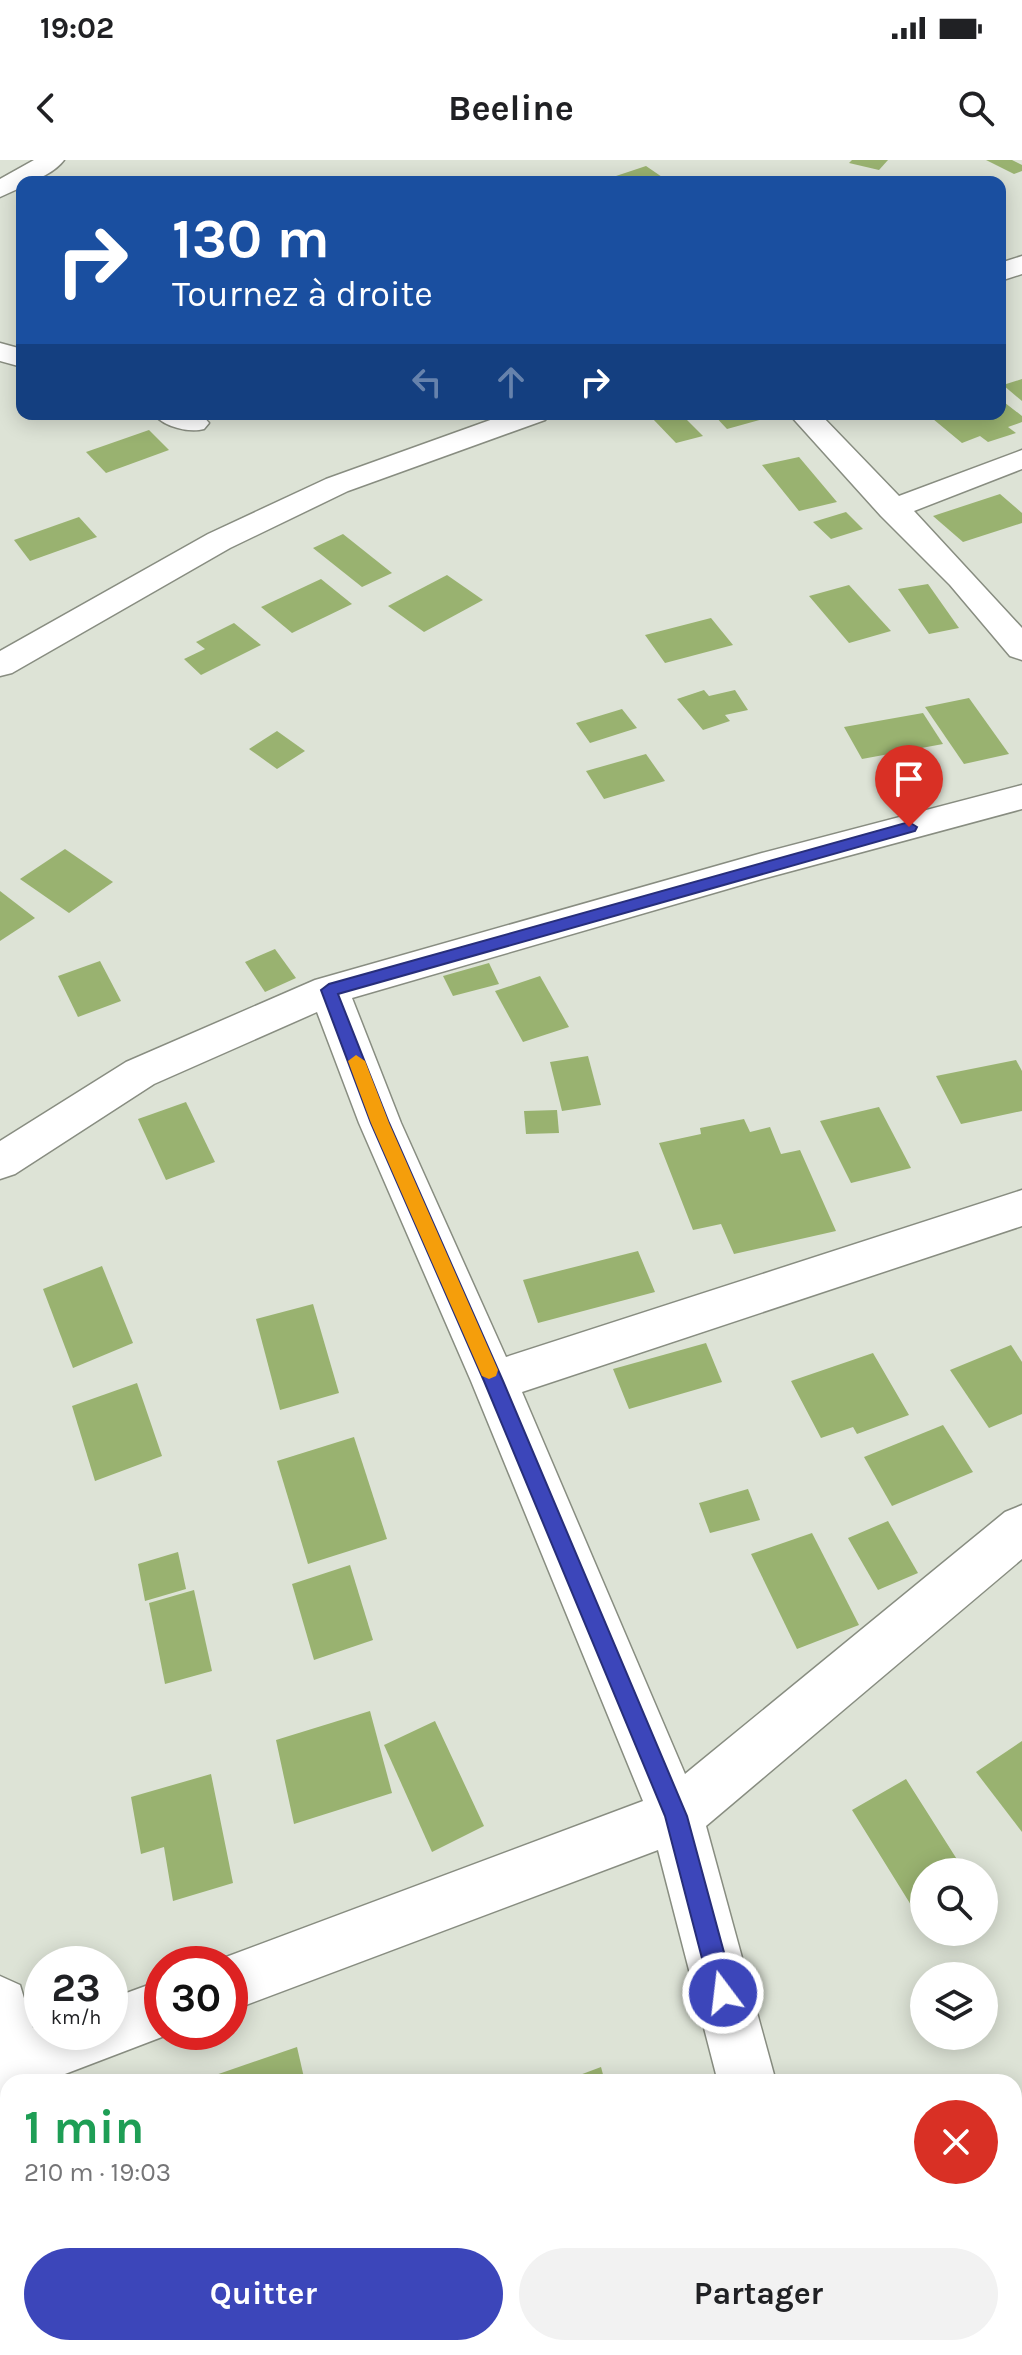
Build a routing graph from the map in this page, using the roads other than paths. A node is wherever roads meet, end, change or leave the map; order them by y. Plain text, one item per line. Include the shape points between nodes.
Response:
1 (52, 160) edge
2 (23, 176) edge
3 (518, 420) edge
4 (810, 420) edge
5 (1022, 459) edge
6 (892, 509) junction
7 (1022, 649) edge
8 (0, 665) edge
9 (1022, 797) edge
10 (329, 990) junction
11 (0, 1162) edge
12 (1022, 1208) edge
13 (494, 1381) junction
14 (1022, 1528) edge
15 (676, 1816) junction
16 (248, 1976) edge
17 (0, 2005) edge
18 (59, 2050) edge
19 (9, 2072) edge
20 (745, 2074) edge

1 - 2 street
3 - 8 street via 337,485 219,541
4 - 6 street
5 - 6 street
6 - 7 street
9 - 10 street
10 - 11 street via 140,1073
10 - 13 street via 380,1123
12 - 13 street
13 - 15 street
14 - 15 street
15 - 16 street
15 - 20 street
17 - 19 street
18 - 19 street

